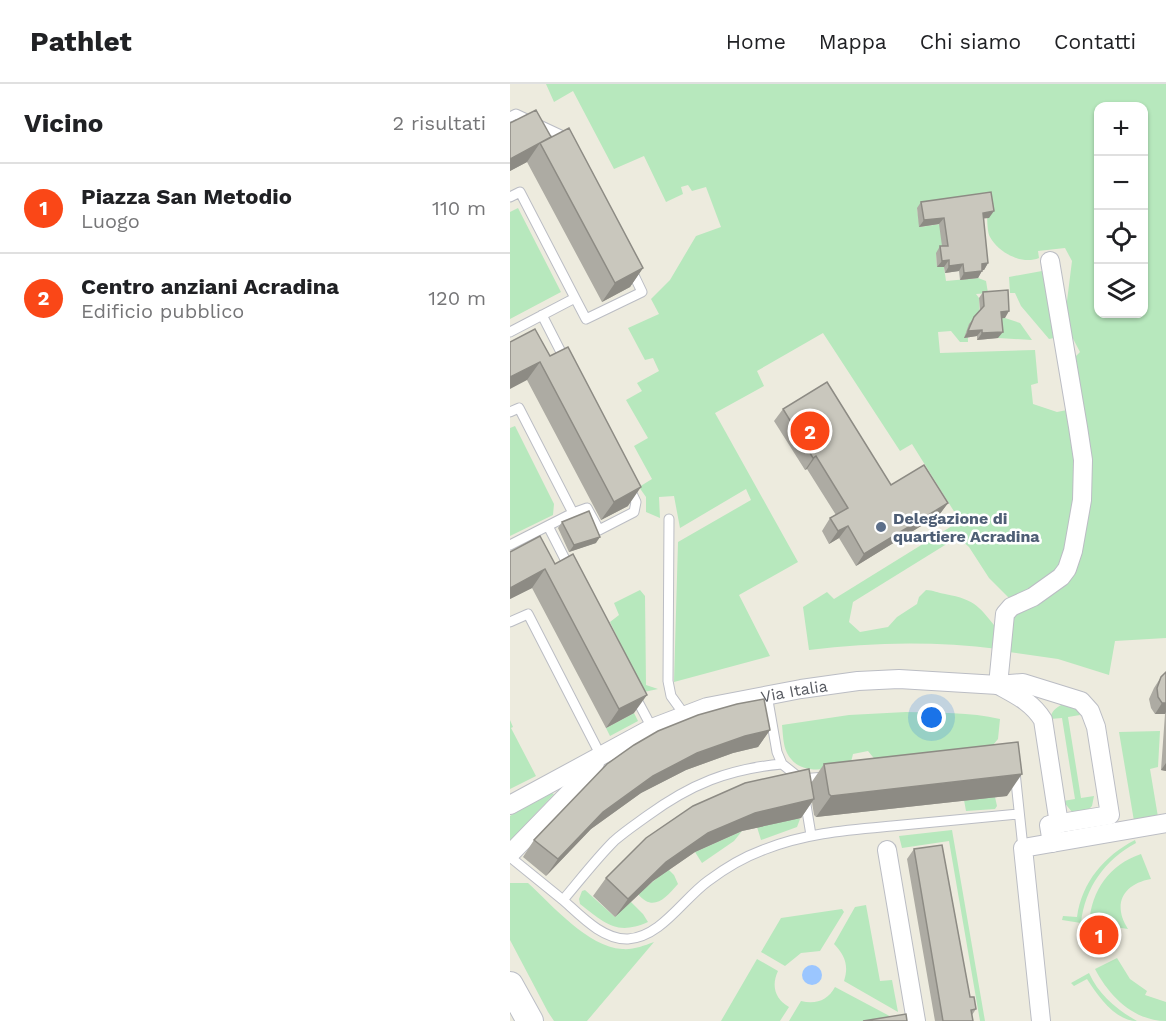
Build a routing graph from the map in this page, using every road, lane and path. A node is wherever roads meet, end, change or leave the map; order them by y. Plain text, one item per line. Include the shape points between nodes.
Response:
1 (510, 117) edge
2 (568, 146) edge
3 (510, 197) edge
4 (627, 261) edge
5 (1050, 261) dead end
6 (575, 298) junction
7 (542, 315) junction
8 (510, 332) edge
9 (568, 367) edge
10 (510, 412) edge
11 (626, 481) edge
12 (573, 513) junction
13 (669, 519) dead end
14 (548, 526) junction
15 (510, 545) edge
16 (574, 577) edge
17 (510, 622) edge
18 (998, 685) junction
19 (632, 689) edge
20 (767, 695) junction
21 (684, 714) junction
22 (652, 728) junction
23 (601, 756) junction
24 (782, 765) junction
25 (1014, 767) edge
26 (836, 775) edge
27 (801, 779) junction
28 (510, 805) edge
29 (1019, 814) junction
30 (1166, 823) edge
31 (1059, 824) junction
32 (811, 835) junction
33 (1053, 843) junction
34 (1023, 848) junction
35 (887, 850) dead end
36 (510, 855) edge
37 (563, 900) junction
38 (510, 985) edge
39 (530, 1021) edge
40 (916, 1021) edge
41 (1041, 1021) edge

1 - 2 lane via 516,114 563,136
3 - 6 lane via 520,192
4 - 6 lane via 642,292 586,319
5 - 18 street via 1083,460 1082,500 1072,551 1061,578 1005,614
6 - 7 lane
7 - 8 lane
7 - 9 lane
10 - 12 lane via 519,408
11 - 12 lane via 636,502 634,513 599,530 587,508
12 - 14 lane
13 - 21 lane via 668,681 671,696
14 - 15 lane
14 - 16 lane
17 - 23 lane via 528,614
18 - 20 street, Via Italia via 858,681
18 - 31 street via 1028,701 1043,720
18 - 31 street, Via Italia via 1023,683 1081,701 1090,711 1110,815
19 - 22 lane
20 - 21 street, Via Italia
20 - 24 lane
21 - 22 street, Via Italia
22 - 23 street, Via Italia
23 - 28 street, Via Italia
23 - 36 street
24 - 27 lane
24 - 37 lane via 738,770 689,788 615,840
25 - 29 lane
26 - 27 lane
27 - 32 lane
29 - 32 lane
29 - 34 lane
30 - 33 street
31 - 33 street via 1049,825
32 - 37 lane via 762,850 725,869 667,919 639,937 609,936
33 - 34 street
34 - 41 street
35 - 40 street
36 - 37 lane
38 - 39 street

